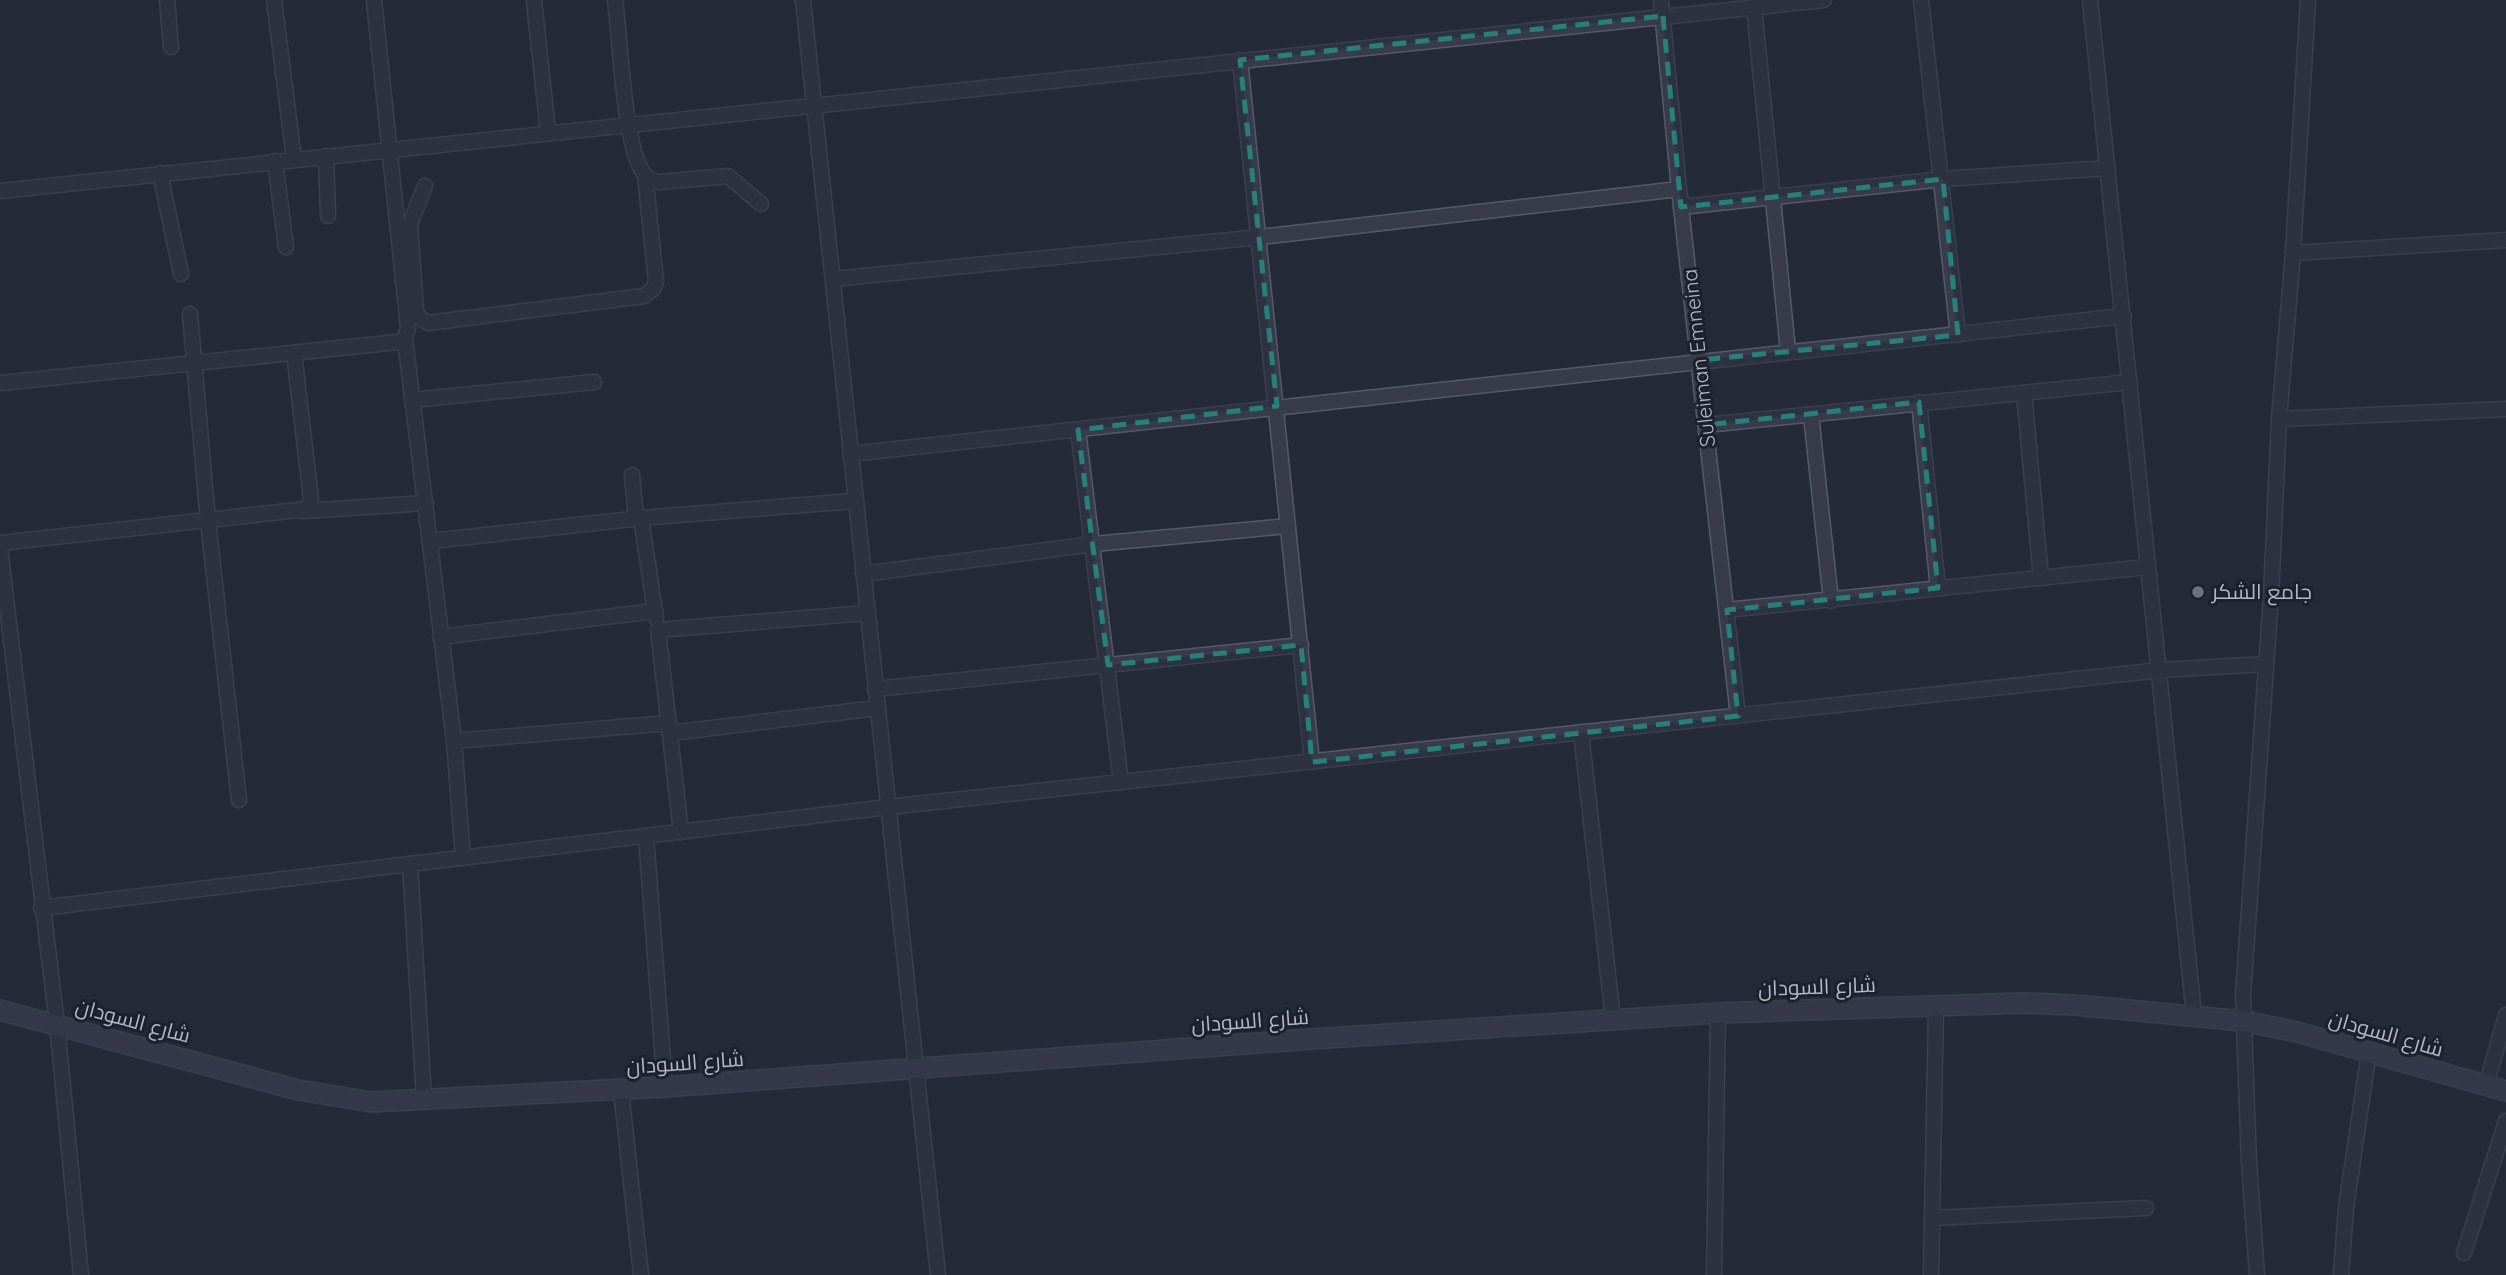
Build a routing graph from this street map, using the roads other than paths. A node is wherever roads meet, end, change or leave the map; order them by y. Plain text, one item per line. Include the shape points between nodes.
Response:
1 (167, 0) edge
2 (274, 0) edge
3 (374, 0) edge
4 (615, 0) edge
5 (803, 0) edge
6 (1661, 0) edge
7 (1824, 0) edge
8 (1921, 0) edge
9 (2090, 0) edge
10 (2308, 0) edge
11 (534, 1) edge
12 (1754, 7) junction
13 (1663, 16) junction
14 (171, 47) dead end
15 (1240, 60) junction
16 (815, 104) junction
17 (629, 124) junction
18 (548, 132) junction
19 (389, 149) junction
20 (326, 156) junction
21 (294, 159) junction
22 (275, 161) junction
23 (2108, 168) junction
24 (160, 173) junction
25 (645, 176) junction
26 (1942, 179) junction
27 (425, 186) dead end
28 (1679, 189) junction
29 (0, 191) edge
30 (1773, 195) junction
31 (761, 204) dead end
32 (1681, 207) junction
33 (328, 216) dead end
34 (1260, 237) junction
35 (2506, 240) edge
36 (286, 247) dead end
37 (2293, 253) junction
38 (181, 274) dead end
39 (833, 279) junction
40 (190, 314) dead end
41 (2124, 316) junction
42 (1958, 335) junction
43 (405, 339) junction
44 (1788, 351) junction
45 (295, 353) junction
46 (1700, 360) junction
47 (195, 363) junction
48 (594, 382) dead end
49 (2130, 382) junction
50 (0, 383) edge
51 (2024, 393) junction
52 (412, 400) junction
53 (1919, 402) junction
54 (1277, 406) junction
55 (2506, 409) edge
56 (1811, 415) junction
57 (2279, 419) junction
58 (1706, 425) junction
59 (1078, 430) junction
60 (850, 454) junction
61 (632, 475) dead end
62 (854, 501) junction
63 (426, 503) junction
64 (303, 511) junction
65 (639, 519) junction
66 (208, 521) junction
67 (1288, 526) junction
68 (431, 541) junction
69 (1094, 544) junction
70 (0, 546) edge
71 (2147, 567) junction
72 (863, 575) junction
73 (2041, 578) junction
74 (1938, 588) junction
75 (1831, 601) junction
76 (1727, 610) junction
77 (655, 611) junction
78 (867, 613) junction
79 (658, 630) junction
80 (440, 637) junction
81 (1301, 645) junction
82 (2266, 664) junction
83 (1108, 665) junction
84 (2161, 670) junction
85 (875, 689) junction
86 (877, 708) junction
87 (1738, 716) junction
88 (669, 728) junction
89 (1581, 732) junction
90 (454, 741) junction
91 (1312, 762) junction
92 (1121, 782) junction
93 (239, 800) dead end
94 (888, 807) junction
95 (681, 832) junction
96 (646, 836) junction
97 (463, 858) junction
98 (410, 864) junction
99 (41, 908) junction
100 (1936, 1005) junction
101 (0, 1010) edge
102 (1718, 1013) junction
103 (2194, 1015) junction
104 (2506, 1015) edge
105 (1613, 1019) junction
106 (2243, 1021) junction
107 (57, 1024) junction
108 (2369, 1052) junction
109 (914, 1069) junction
110 (2486, 1086) junction
111 (665, 1087) junction
112 (621, 1090) junction
113 (2506, 1091) edge
114 (424, 1099) junction
115 (2506, 1121) edge
116 (2146, 1208) dead end
117 (1932, 1218) junction
118 (2465, 1253) dead end
119 (81, 1275) edge
120 (641, 1275) edge
121 (938, 1275) edge
122 (1714, 1275) edge
123 (1931, 1275) edge
124 (2257, 1275) edge
125 (2341, 1275) edge

1 - 14 street
2 - 21 street
3 - 19 street
4 - 17 street
5 - 16 street
6 - 13 street, Suleiman Emneina
7 - 12 street
8 - 26 street
9 - 23 street
10 - 37 street
11 - 18 street
12 - 13 street
12 - 30 street
13 - 15 street
13 - 28 street, Suleiman Emneina
15 - 16 street
15 - 34 street
16 - 17 street
16 - 39 street
17 - 18 street
17 - 25 street
18 - 19 street
19 - 20 street
19 - 43 street via 408,328
20 - 21 street
20 - 33 street
21 - 22 street
22 - 24 street
22 - 36 street
23 - 26 street
23 - 41 street
24 - 29 street
24 - 38 street
25 - 27 street via 656,281 644,296 428,323 416,311 410,224
25 - 31 street via 661,182 728,176
26 - 30 street
26 - 42 street
28 - 32 street, Suleiman Emneina
28 - 34 street
30 - 32 street
30 - 44 street
32 - 46 street, Suleiman Emneina
34 - 39 street
34 - 54 street
35 - 37 street
37 - 57 street
39 - 60 street
40 - 47 street
41 - 42 street
41 - 49 street
42 - 44 street
43 - 45 street
43 - 52 street
44 - 46 street
45 - 47 street
45 - 64 street via 311,499
46 - 54 street
46 - 58 street, Suleiman Emneina
47 - 50 street
47 - 66 street
48 - 52 street
49 - 51 street
49 - 71 street
51 - 53 street
51 - 73 street
52 - 63 street
53 - 56 street
53 - 74 street
54 - 59 street
54 - 67 street
55 - 57 street
56 - 58 street
56 - 75 street
57 - 82 street
58 - 76 street, Suleiman Emneina
59 - 60 street
59 - 69 street
60 - 62 street
61 - 65 street
62 - 65 street
62 - 72 street
63 - 64 street
63 - 68 street
64 - 66 street
65 - 68 street
65 - 77 street
66 - 70 street
66 - 93 street
67 - 69 street
67 - 81 street
68 - 80 street
69 - 72 street
69 - 83 street
70 - 99 street
71 - 73 street
71 - 84 street
72 - 78 street
73 - 74 street
74 - 75 street
75 - 76 street
76 - 87 street, Suleiman Emneina
77 - 79 street
77 - 80 street
78 - 79 street
78 - 85 street
79 - 88 street
80 - 90 street
81 - 83 street
81 - 91 street
82 - 84 street
82 - 106 street
83 - 85 street
83 - 92 street
84 - 87 street
84 - 103 street
85 - 86 street
86 - 88 street
86 - 94 street
87 - 89 street
88 - 90 street
88 - 95 street
89 - 91 street
89 - 105 street
90 - 97 street
91 - 92 street
92 - 94 street
94 - 95 street
94 - 109 street
95 - 96 street
96 - 97 street
96 - 111 street
97 - 98 street
98 - 99 street
98 - 114 street
99 - 107 street
100 - 102 main road, شارع السودان
100 - 103 main road, شارع السودان via 2075,1005
100 - 117 street
101 - 107 main road, شارع السودان
102 - 105 main road, شارع السودان
102 - 122 street
103 - 106 main road, شارع السودان
104 - 110 street
105 - 109 main road, شارع السودان
106 - 108 main road, شارع السودان
106 - 124 street
107 - 114 main road, شارع السودان via 298,1090 371,1102
107 - 119 street
108 - 110 main road, شارع السودان
108 - 125 street via 2346,1207
109 - 111 main road, شارع السودان
109 - 121 street
110 - 113 main road, شارع السودان
111 - 112 main road, شارع السودان
112 - 114 main road, شارع السودان
112 - 120 street
115 - 118 street
116 - 117 street
117 - 123 street

